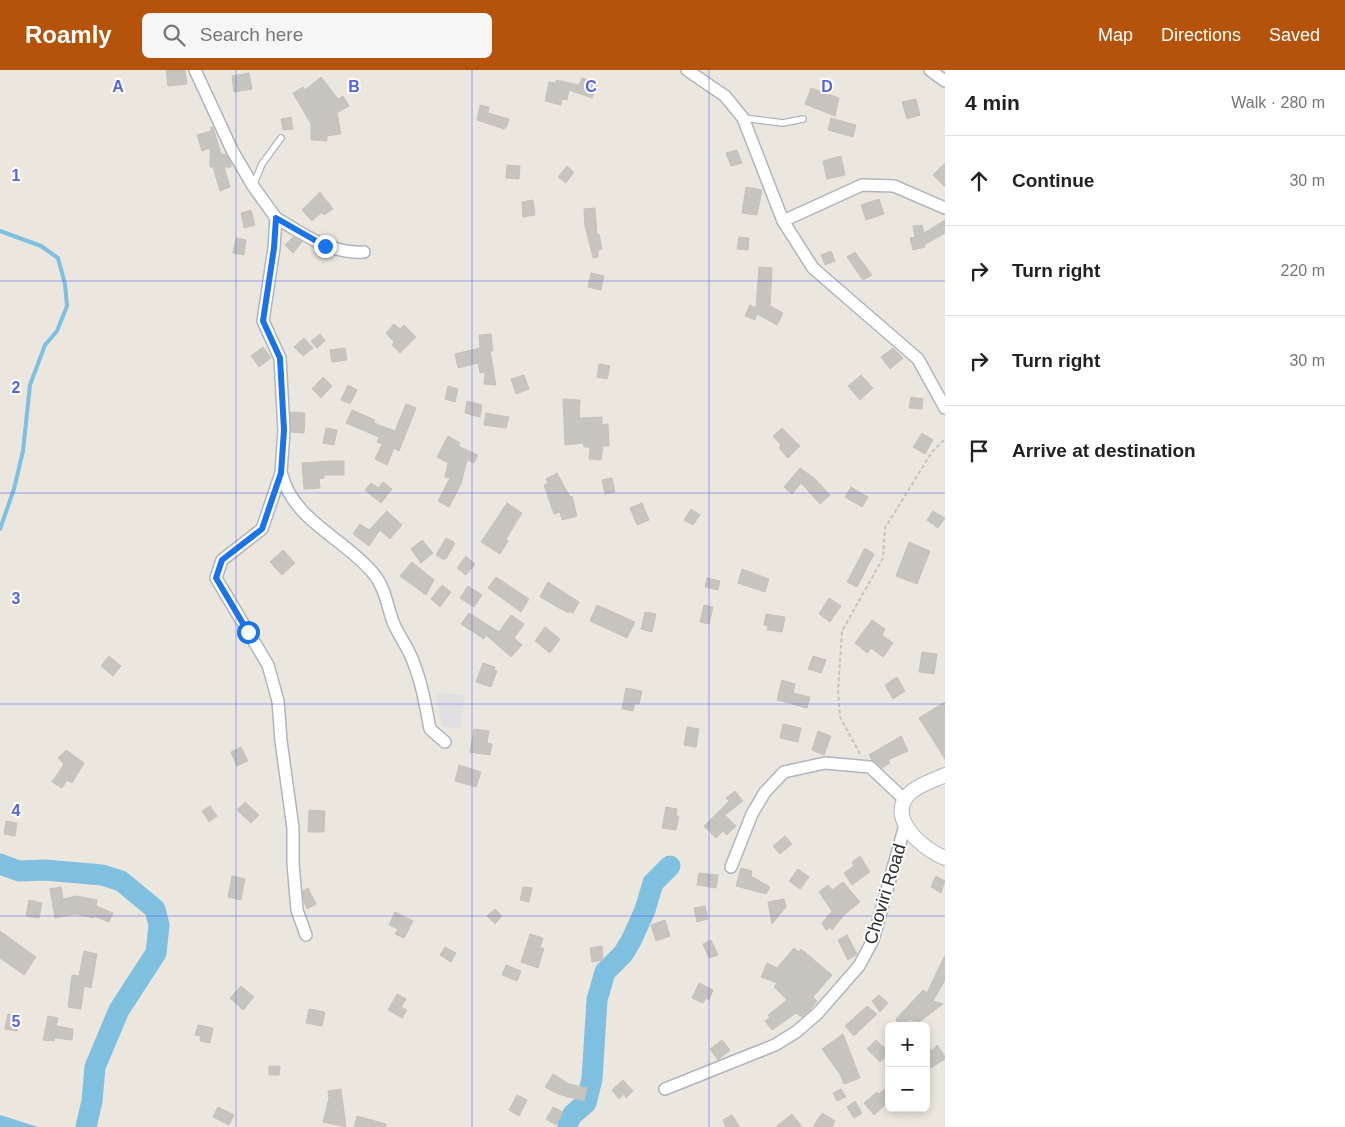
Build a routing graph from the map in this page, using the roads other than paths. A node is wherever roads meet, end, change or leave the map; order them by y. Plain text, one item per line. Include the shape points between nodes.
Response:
1 (195, 70) edge
2 (687, 70) edge
3 (930, 70) edge
4 (945, 81) edge
5 (743, 118) junction
6 (803, 119) dead end
7 (281, 138) dead end
8 (253, 186) junction
9 (945, 208) edge
10 (276, 218) junction
11 (784, 221) junction
12 (364, 252) dead end
13 (945, 408) edge
14 (281, 473) junction
15 (445, 742) dead end
16 (945, 775) edge
17 (905, 800) junction
18 (905, 826) junction
19 (945, 858) edge
20 (731, 867) dead end
21 (306, 935) dead end
22 (665, 1089) dead end

1 - 8 street via 232,150
2 - 5 street via 725,96
3 - 4 street
5 - 6 lane via 782,123
5 - 11 street
7 - 8 lane via 262,164
8 - 10 street
9 - 11 street via 894,186 862,185
10 - 12 street via 325,246 346,253
10 - 14 street via 263,321 280,358 284,430
11 - 13 street via 813,268 918,359
14 - 15 street via 286,490 295,503 360,558 382,587 394,624 421,683 430,729
14 - 21 street via 262,529 222,560 216,578 268,665 278,702 294,828 297,910
16 - 17 street via 910,792
17 - 18 street via 902,813
17 - 20 street via 870,767 825,763 784,772 765,792 752,814
18 - 19 street via 914,837
18 - 22 street, Choviri Road via 873,940 859,966 817,1014 776,1045

